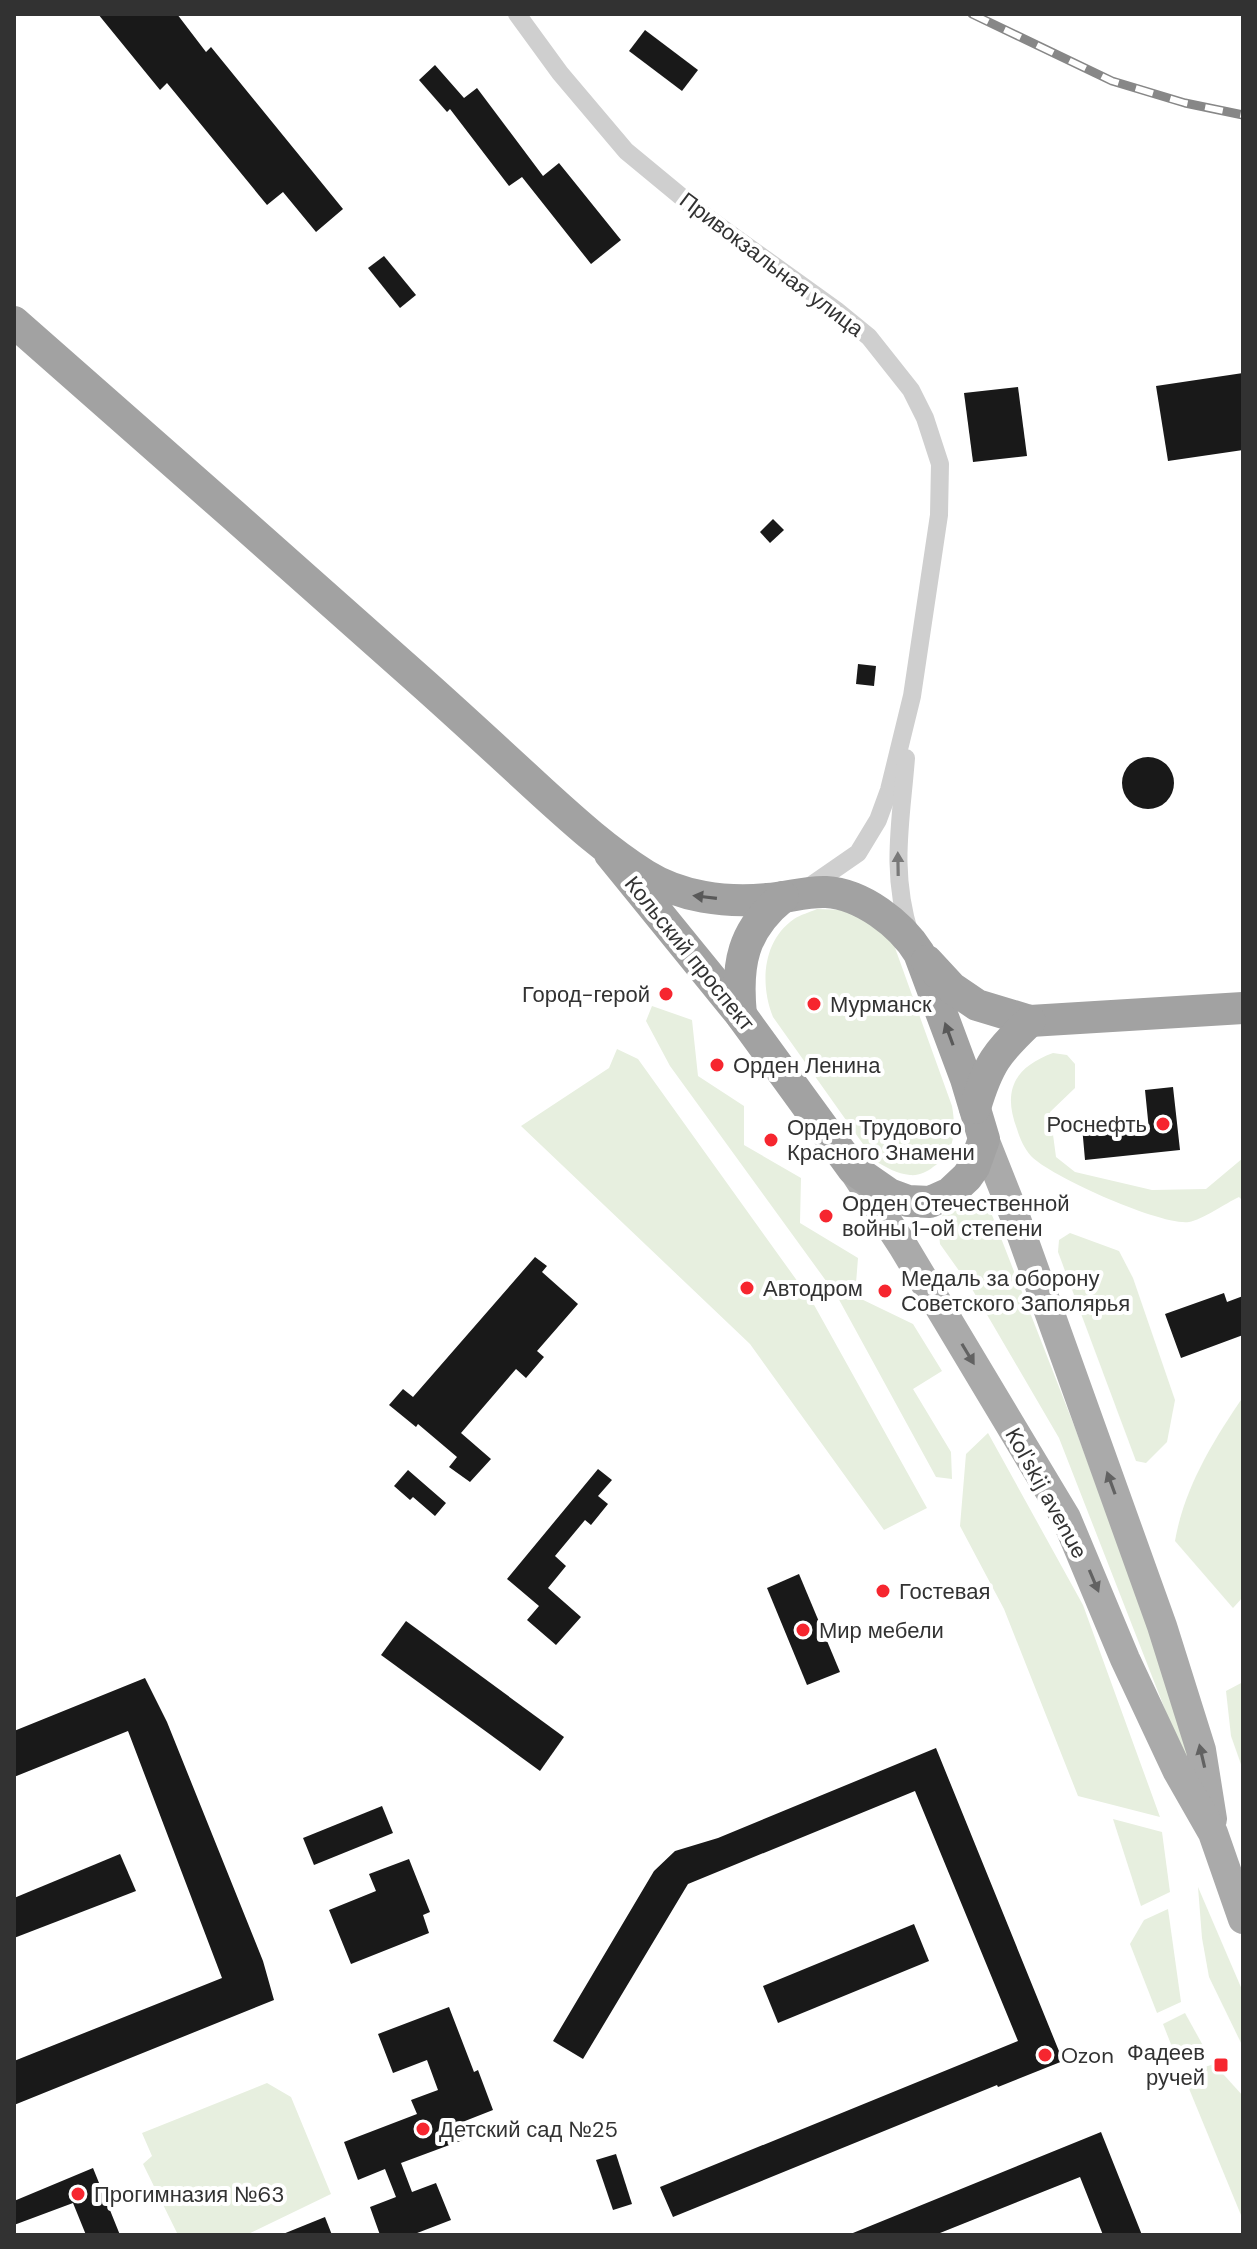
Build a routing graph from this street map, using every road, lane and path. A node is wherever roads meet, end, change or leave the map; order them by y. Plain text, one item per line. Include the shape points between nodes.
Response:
1 (517, 14) edge
2 (14, 322) edge
3 (911, 700) junction
4 (610, 854) junction
5 (791, 895) junction
6 (915, 947) junction
7 (1243, 1008) edge
8 (741, 1015) junction
9 (1030, 1021) junction
10 (975, 1108) junction
11 (984, 1139) junction
12 (853, 1169) junction
13 (1213, 1833) junction
14 (1243, 1919) edge

1 - 3 street, Привокзальная улица via 626,151 869,337 911,390 940,464 939,515
2 - 4 highway
3 - 5 street via 889,790 858,853
6 -> 3 street via 904,916 897,860
5 -> 4 highway via 747,900 692,895 671,889
4 - 8 highway, Кольский проспект
5 - 6 highway via 829,892 857,901 895,924
5 - 8 highway via 767,910 742,955
6 - 9 highway via 952,988 977,1005
10 -> 6 highway
7 - 9 highway
8 - 12 highway, Кольский проспект
9 - 10 highway via 985,1074
10 - 11 highway
11 - 12 highway, Кольский проспект via 967,1177 930,1202 889,1194
13 -> 11 main road, Kol'skij avenue via 1201,1750 1162,1626
12 -> 13 main road, Kol'skij avenue via 1066,1518 1131,1673
13 - 14 main road, Kol'skij avenue

